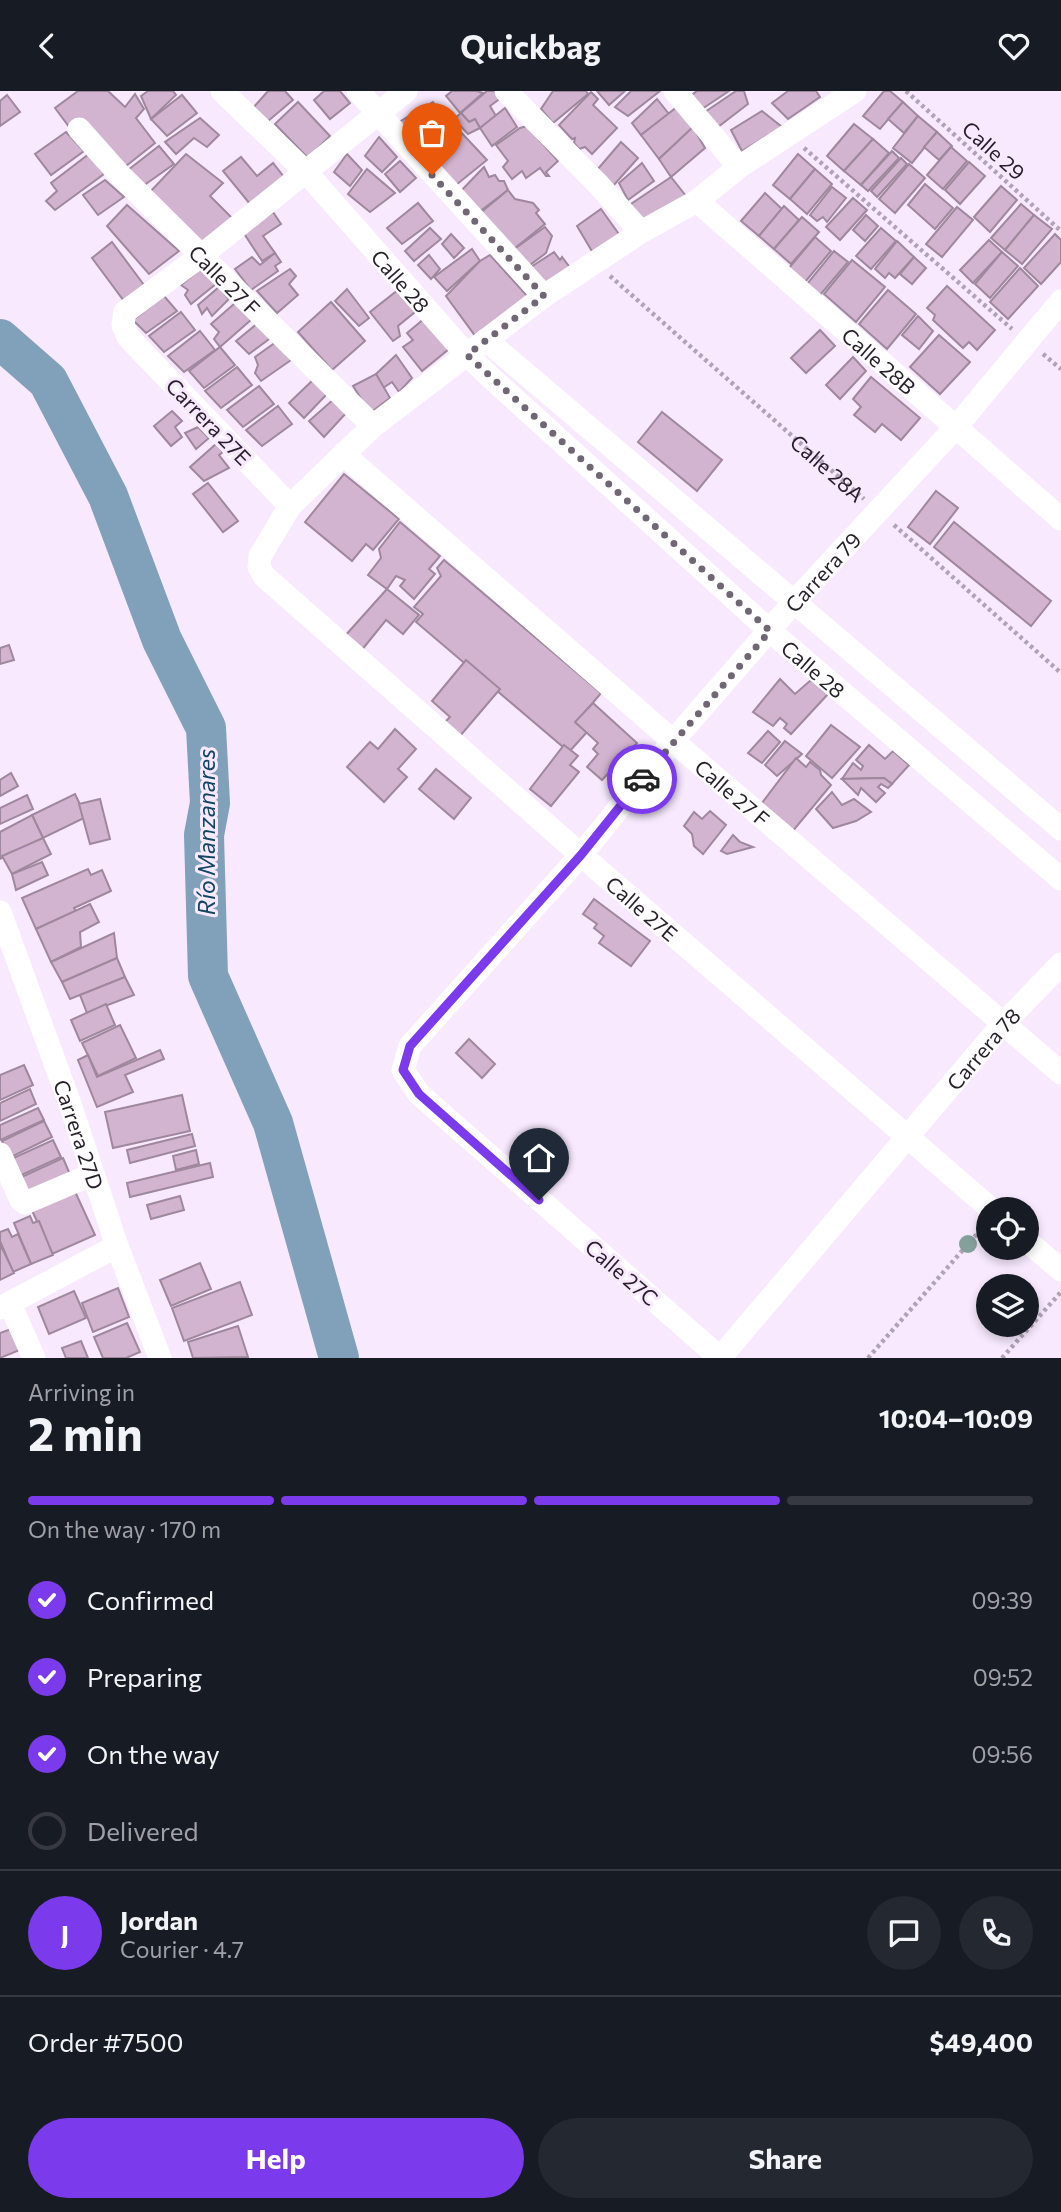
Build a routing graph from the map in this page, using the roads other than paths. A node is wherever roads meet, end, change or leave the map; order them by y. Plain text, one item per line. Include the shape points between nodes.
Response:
1 (222, 91) edge
2 (358, 91) edge
3 (406, 91) edge
4 (506, 91) edge
5 (675, 91) edge
6 (855, 91) edge
7 (830, 98) edge
8 (376, 114) junction
9 (79, 129) dead end
10 (739, 167) junction
11 (306, 172) junction
12 (697, 201) junction
13 (641, 232) junction
14 (202, 255) junction
15 (544, 296) junction
16 (1061, 301) edge
17 (486, 340) junction
18 (467, 355) junction
19 (373, 426) junction
20 (956, 427) junction
21 (343, 454) junction
22 (290, 506) junction
23 (1061, 519) edge
24 (793, 603) junction
25 (770, 631) junction
26 (673, 741) junction
27 (1061, 828) edge
28 (581, 855) junction
29 (1061, 879) edge
30 (0, 912) edge
31 (1061, 964) edge
32 (1003, 1024) junction
33 (403, 1070) joint
34 (1061, 1073) edge
35 (908, 1137) junction
36 (0, 1154) edge
37 (93, 1174) junction
38 (977, 1197) edge
39 (117, 1246) junction
40 (1039, 1251) edge
41 (1061, 1270) edge
42 (5, 1306) edge
43 (34, 1358) edge
44 (160, 1358) edge
45 (720, 1358) edge

1 - 11 street, Calle 28
2 - 8 street
3 - 8 street
4 - 13 street
5 - 10 street
6 - 7 street
7 - 10 street via 790,135
8 - 11 street
8 - 15 street
9 - 14 street, Calle 27 F via 118,174
10 - 12 street
11 - 14 street
11 - 18 street, Calle 28
12 - 13 street
12 - 20 street, Calle 28B
13 - 15 street
14 - 19 street, Calle 27 F
14 - 22 street, Carrera 27E via 125,312 128,337
15 - 17 street
16 - 20 street, Carrera 79
17 - 18 street
17 - 24 street, Calle 28
18 - 19 street
18 - 25 street, Calle 28
19 - 21 street
20 - 23 street, Calle 28B
20 - 24 street, Carrera 79
21 - 22 street
21 - 26 street, Calle 27 F
22 - 28 street, Calle 27E via 260,556 264,576
24 - 25 street, Carrera 79
24 - 27 street, Calle 28
25 - 26 street, Carrera 79
25 - 29 street, Calle 28
26 - 28 street, Carrera 79
26 - 32 street, Calle 27 F
28 - 33 street, Carrera 79 via 410,1046
28 - 35 street, Calle 27E
30 - 37 street, Carrera 27D
31 - 32 street, Carrera 78
32 - 34 street, Calle 27 F
32 - 35 street, Carrera 78
33 - 45 street, Calle 27C via 419,1094
35 - 38 street, Calle 27E
35 - 45 street, Carrera 78
36 - 37 street via 25,1203
37 - 39 street, Carrera 27D
39 - 42 street
39 - 44 street, Carrera 27D
40 - 41 street
42 - 43 street

